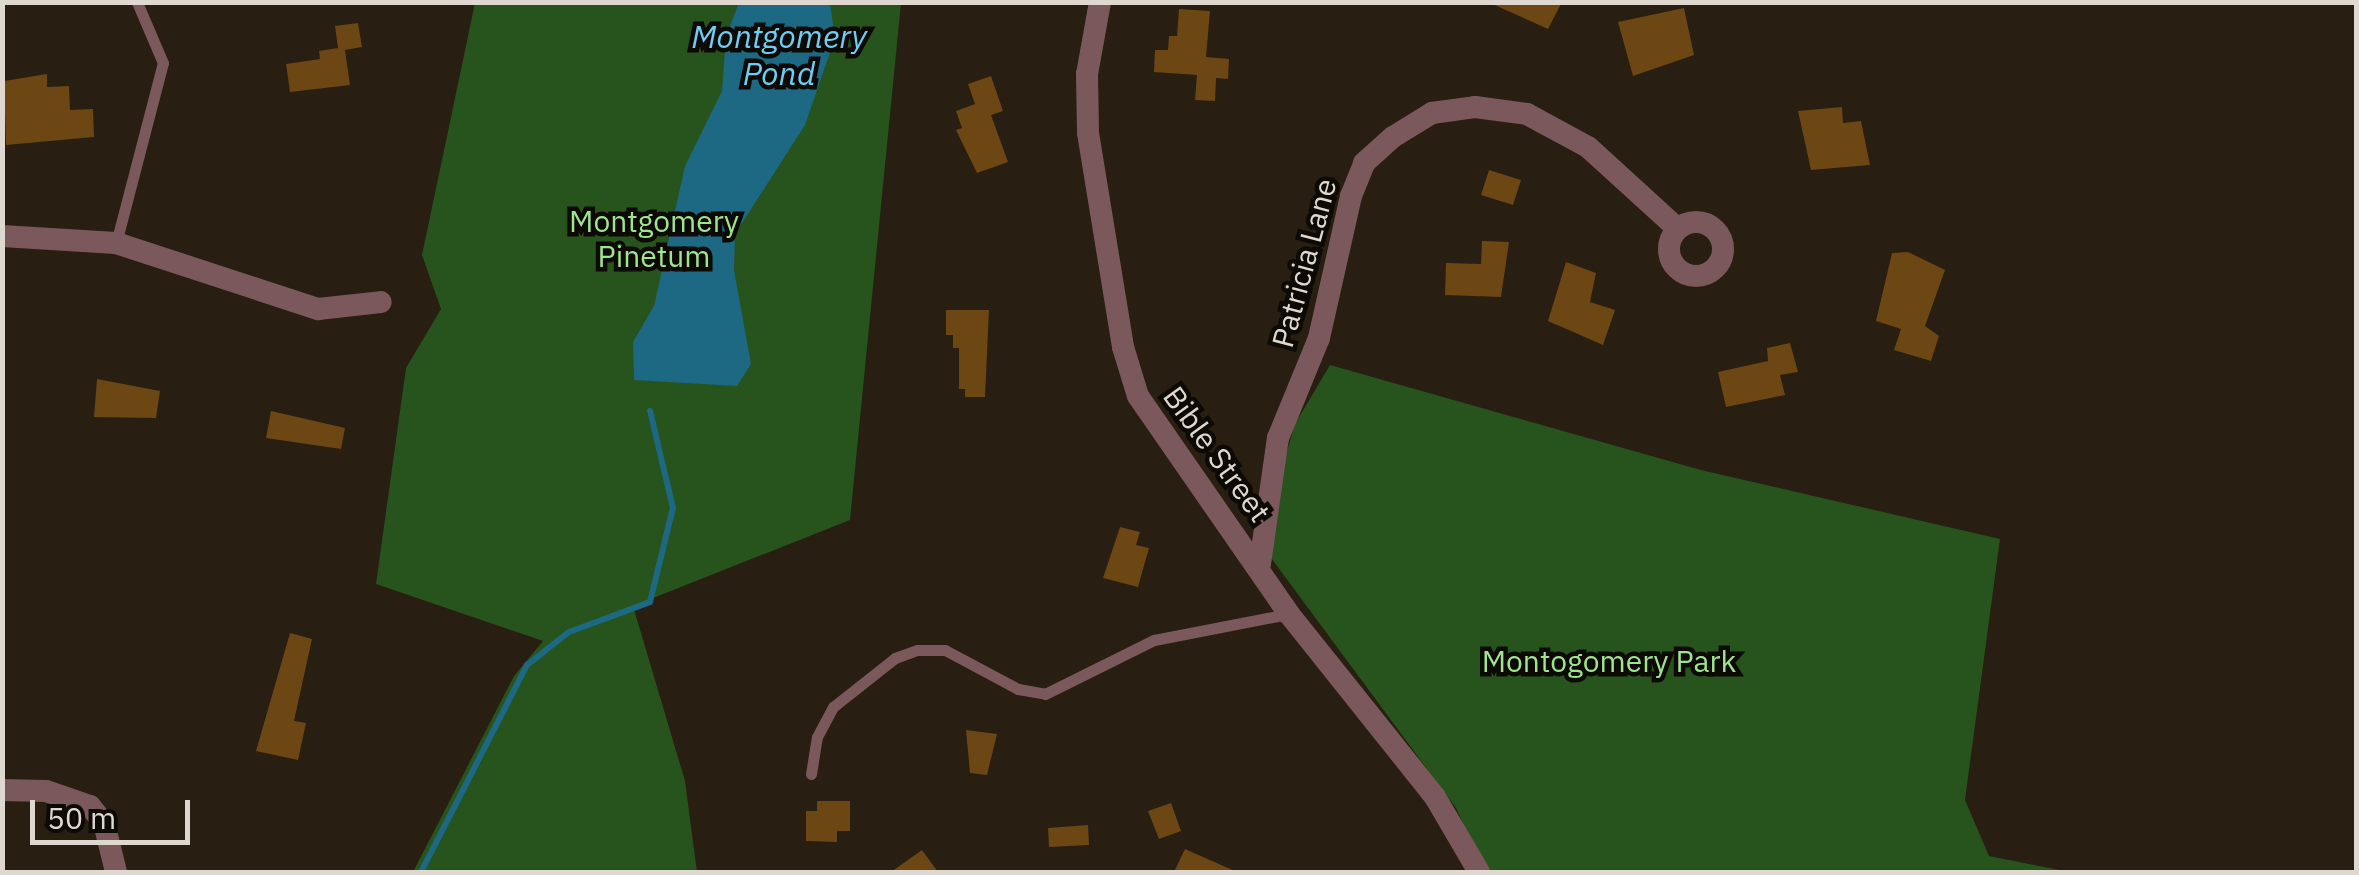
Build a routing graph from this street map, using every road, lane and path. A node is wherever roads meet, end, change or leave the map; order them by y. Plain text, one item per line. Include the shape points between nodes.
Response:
1 (136, 2) edge
2 (1100, 2) edge
3 (1678, 228) dead end
4 (2, 236) edge
5 (116, 243) junction
6 (381, 302) dead end
7 (1260, 564) junction
8 (1289, 614) junction
9 (811, 774) dead end
10 (2, 790) edge
11 (116, 872) edge
12 (1479, 872) edge

1 - 5 lane via 163,63
2 - 7 street, Bible Street via 1086,114 1127,365 1151,418
3 - 7 street, Patricia Lane via 1588,148 1527,114 1476,107 1432,114 1393,138 1364,163 1351,196 1319,338 1278,438
4 - 5 street
5 - 6 street via 318,310
7 - 8 street, Bible Street
8 - 9 lane via 1154,640 1044,694 1018,689 945,650 917,650 895,658 833,706 817,737
8 - 12 street, Bible Street via 1435,797
10 - 11 street via 46,792 90,806 104,823

